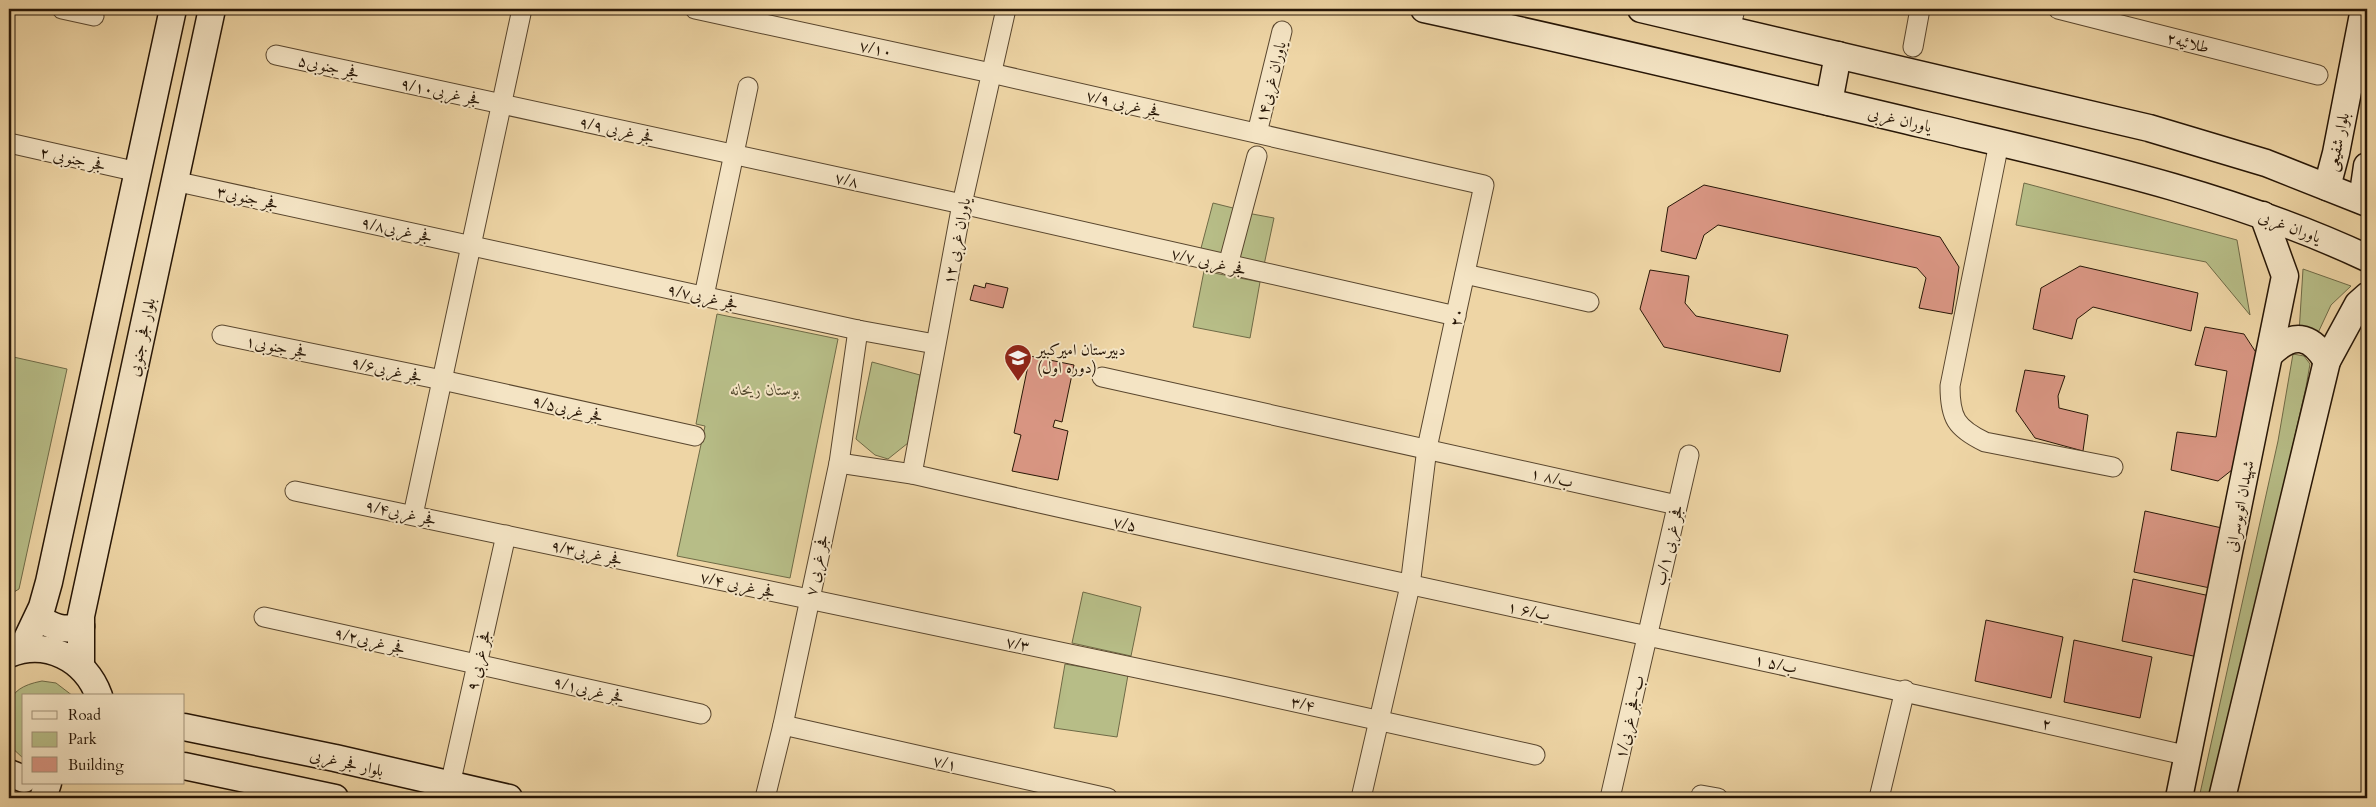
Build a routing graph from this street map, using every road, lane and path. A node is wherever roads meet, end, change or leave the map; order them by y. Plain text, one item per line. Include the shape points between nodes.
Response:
1 (62, 9) edge
2 (173, 9) edge
3 (212, 9) edge
4 (522, 9) edge
5 (695, 9) edge
6 (1006, 9) edge
7 (1424, 9) edge
8 (1641, 9) edge
9 (1920, 9) edge
10 (2058, 9) edge
11 (2364, 9) edge
12 (94, 16) dead end
13 (1733, 19) edge
14 (1282, 31) dead end
15 (1913, 46) dead end
16 (276, 55) dead end
17 (1838, 55) junction
18 (991, 73) junction
19 (2318, 74) dead end
20 (381, 78) joint
21 (748, 87) dead end
22 (1829, 102) junction
23 (501, 104) junction
24 (1257, 133) junction
25 (9, 143) edge
26 (1999, 143) junction
27 (732, 154) junction
28 (2336, 155) junction
29 (1257, 156) dead end
30 (2367, 164) edge
31 (138, 172) junction
32 (174, 181) junction
33 (1484, 185) joint
34 (2327, 187) junction
35 (2364, 202) edge
36 (962, 204) junction
37 (322, 213) joint
38 (2263, 215) junction
39 (471, 245) junction
40 (2367, 258) edge
41 (1228, 265) junction
42 (1465, 274) junction
43 (704, 296) junction
44 (2367, 296) edge
45 (1589, 302) dead end
46 (1456, 316) junction
47 (858, 330) junction
48 (222, 335) dead end
49 (935, 344) junction
50 (2270, 354) junction
51 (332, 357) joint
52 (2327, 361) junction
53 (1102, 377) dead end
54 (442, 380) junction
55 (695, 436) dead end
56 (1427, 448) junction
57 (1689, 455) dead end
58 (839, 463) junction
59 (2113, 467) dead end
60 (912, 474) junction
61 (294, 491) dead end
62 (1677, 505) junction
63 (413, 515) junction
64 (506, 535) junction
65 (667, 569) joint
66 (1410, 586) junction
67 (809, 599) junction
68 (38, 617) junction
69 (264, 617) dead end
70 (81, 626) junction
71 (1648, 635) junction
72 (16, 652) edge
73 (477, 664) junction
74 (81, 666) junction
75 (1227, 687) joint
76 (1905, 690) junction
77 (98, 694) edge
78 (701, 714) dead end
79 (1378, 719) junction
80 (783, 725) junction
81 (185, 727) edge
82 (1535, 755) dead end
83 (2188, 756) junction
84 (185, 766) edge
85 (9, 773) edge
86 (22, 778) edge
87 (48, 784) edge
88 (450, 785) junction
89 (43, 798) edge
90 (335, 798) edge
91 (509, 798) edge
92 (765, 798) edge
93 (1108, 798) edge
94 (1361, 798) edge
95 (1610, 798) edge
96 (1879, 798) edge
97 (2179, 798) edge
98 (2222, 798) edge

1 - 12 street
2 - 31 main road
3 - 32 main road, بلوار فجر جنوبی
4 - 23 street
5 - 18 street, ۷/۱۰
6 - 18 street, ۱۲ یاوران غربی
7 - 22 main road, یاوران غربی
8 - 13 main road
9 - 15 street
10 - 19 street, طلائیه۲
11 - 28 main road, بلوار شفیعی
13 - 17 main road
14 - 24 street, یاوران غربی۱۴
16 - 20 street, فجر جنوبی۵
17 - 22 main road
17 - 34 main road via 2149,128 2266,163
18 - 24 street, ۷/۹ فجر غربی
18 - 36 street, ۱۲ یاوران غربی
20 - 23 street, فجر غربی۹/۱۰
21 - 27 street
22 - 26 main road, یاوران غربی
23 - 27 street, ۹/۹ فجر غربی
23 - 39 street
24 - 33 street, ۷/۹ فجر غربی
25 - 31 street, ۲ فجر جنوبی
26 - 38 main road, یاوران غربی via 2137,177
26 - 59 street via 1950,386 1950,408 1968,434 1984,442
27 - 36 street, ۷/۸
27 - 43 street
28 - 30 main road via 2349,164
28 - 34 main road, بلوار شفیعی
29 - 41 street
30 - 35 main road
31 - 68 main road via 49,582
32 - 37 street, فجر جنوبی۳
32 - 70 main road, بلوار فجر جنوبی
33 - 42 street, ۲۰
34 - 35 main road
36 - 41 street, ۷/۷ فجر غربی
36 - 49 street, ۱۲ یاوران غربی
37 - 39 street, فجر غربی۹/۸
38 - 40 main road, یاوران غربی
38 - 50 main road, شهیدان اتوبوسرانی via 2286,276
39 - 43 street, فجر غربی۹/۷
39 - 54 street
41 - 46 street, ۷/۷ فجر غربی
42 - 45 street
42 - 46 street, ۲۰
43 - 47 street, فجر غربی۹/۷
44 - 52 main road via 2358,304
46 - 56 street, ۲۰
47 - 49 street, فجر غربی۹/۷
47 - 58 street, ۷ فجر غربی
48 - 51 street, فجر جنوبی۱
49 - 60 street, ۱۲ یاوران غربی
50 - 52 main road via 2283,341 2301,338 2318,345
50 - 83 main road, شهیدان اتوبوسرانی
51 - 54 street, فجر غربی۹/۶
52 - 98 main road
53 - 56 street, ۱ ب/۸
54 - 55 street, فجر غربی۹/۵
54 - 63 street
56 - 62 street, ۱ ب/۸
56 - 66 street, ۲۰
57 - 62 street, فجر غربی ۱/ب
58 - 60 street, ۷/۵
58 - 67 street, ۷ فجر غربی
60 - 66 street, ۷/۵
61 - 63 street, فجر غربی۹/۴
62 - 71 street, فجر غربی ۱/ب
63 - 64 street, فجر غربی۹/۴
64 - 65 street, فجر غربی۹/۳
64 - 73 street, ۹ فجر غربی
65 - 67 street, ۷/۴ فجر غربی
66 - 71 street, ۱ ب/۶
66 - 79 street, ۲۰
67 - 75 street, ۷/۳
67 - 80 street, ۷ فجر غربی
68 - 70 main road via 61,629
68 - 72 main road
69 - 73 street, فجر غربی۹/۲
70 - 74 main road, بلوار فجر جنوبی
71 - 76 street, ۱ ب/۵
71 - 95 street, ۱/ب-فجر غربی
72 - 74 main road via 54,650
73 - 78 street, فجر غربی۹/۱
73 - 88 street, ۹ فجر غربی
74 - 77 main road via 94,682
75 - 79 street, ۳/۴
76 - 83 street, ۲
76 - 96 street
79 - 82 street, ۳/۴
79 - 94 street, ۲۰
80 - 92 street, ۷ فجر غربی
80 - 93 street, ۷/۱
81 - 88 main road, بلوار فجر غربی
83 - 97 main road, شهیدان اتوبوسرانی
84 - 90 main road
85 - 86 main road
87 - 89 main road
88 - 91 main road, بلوار فجر غربی

